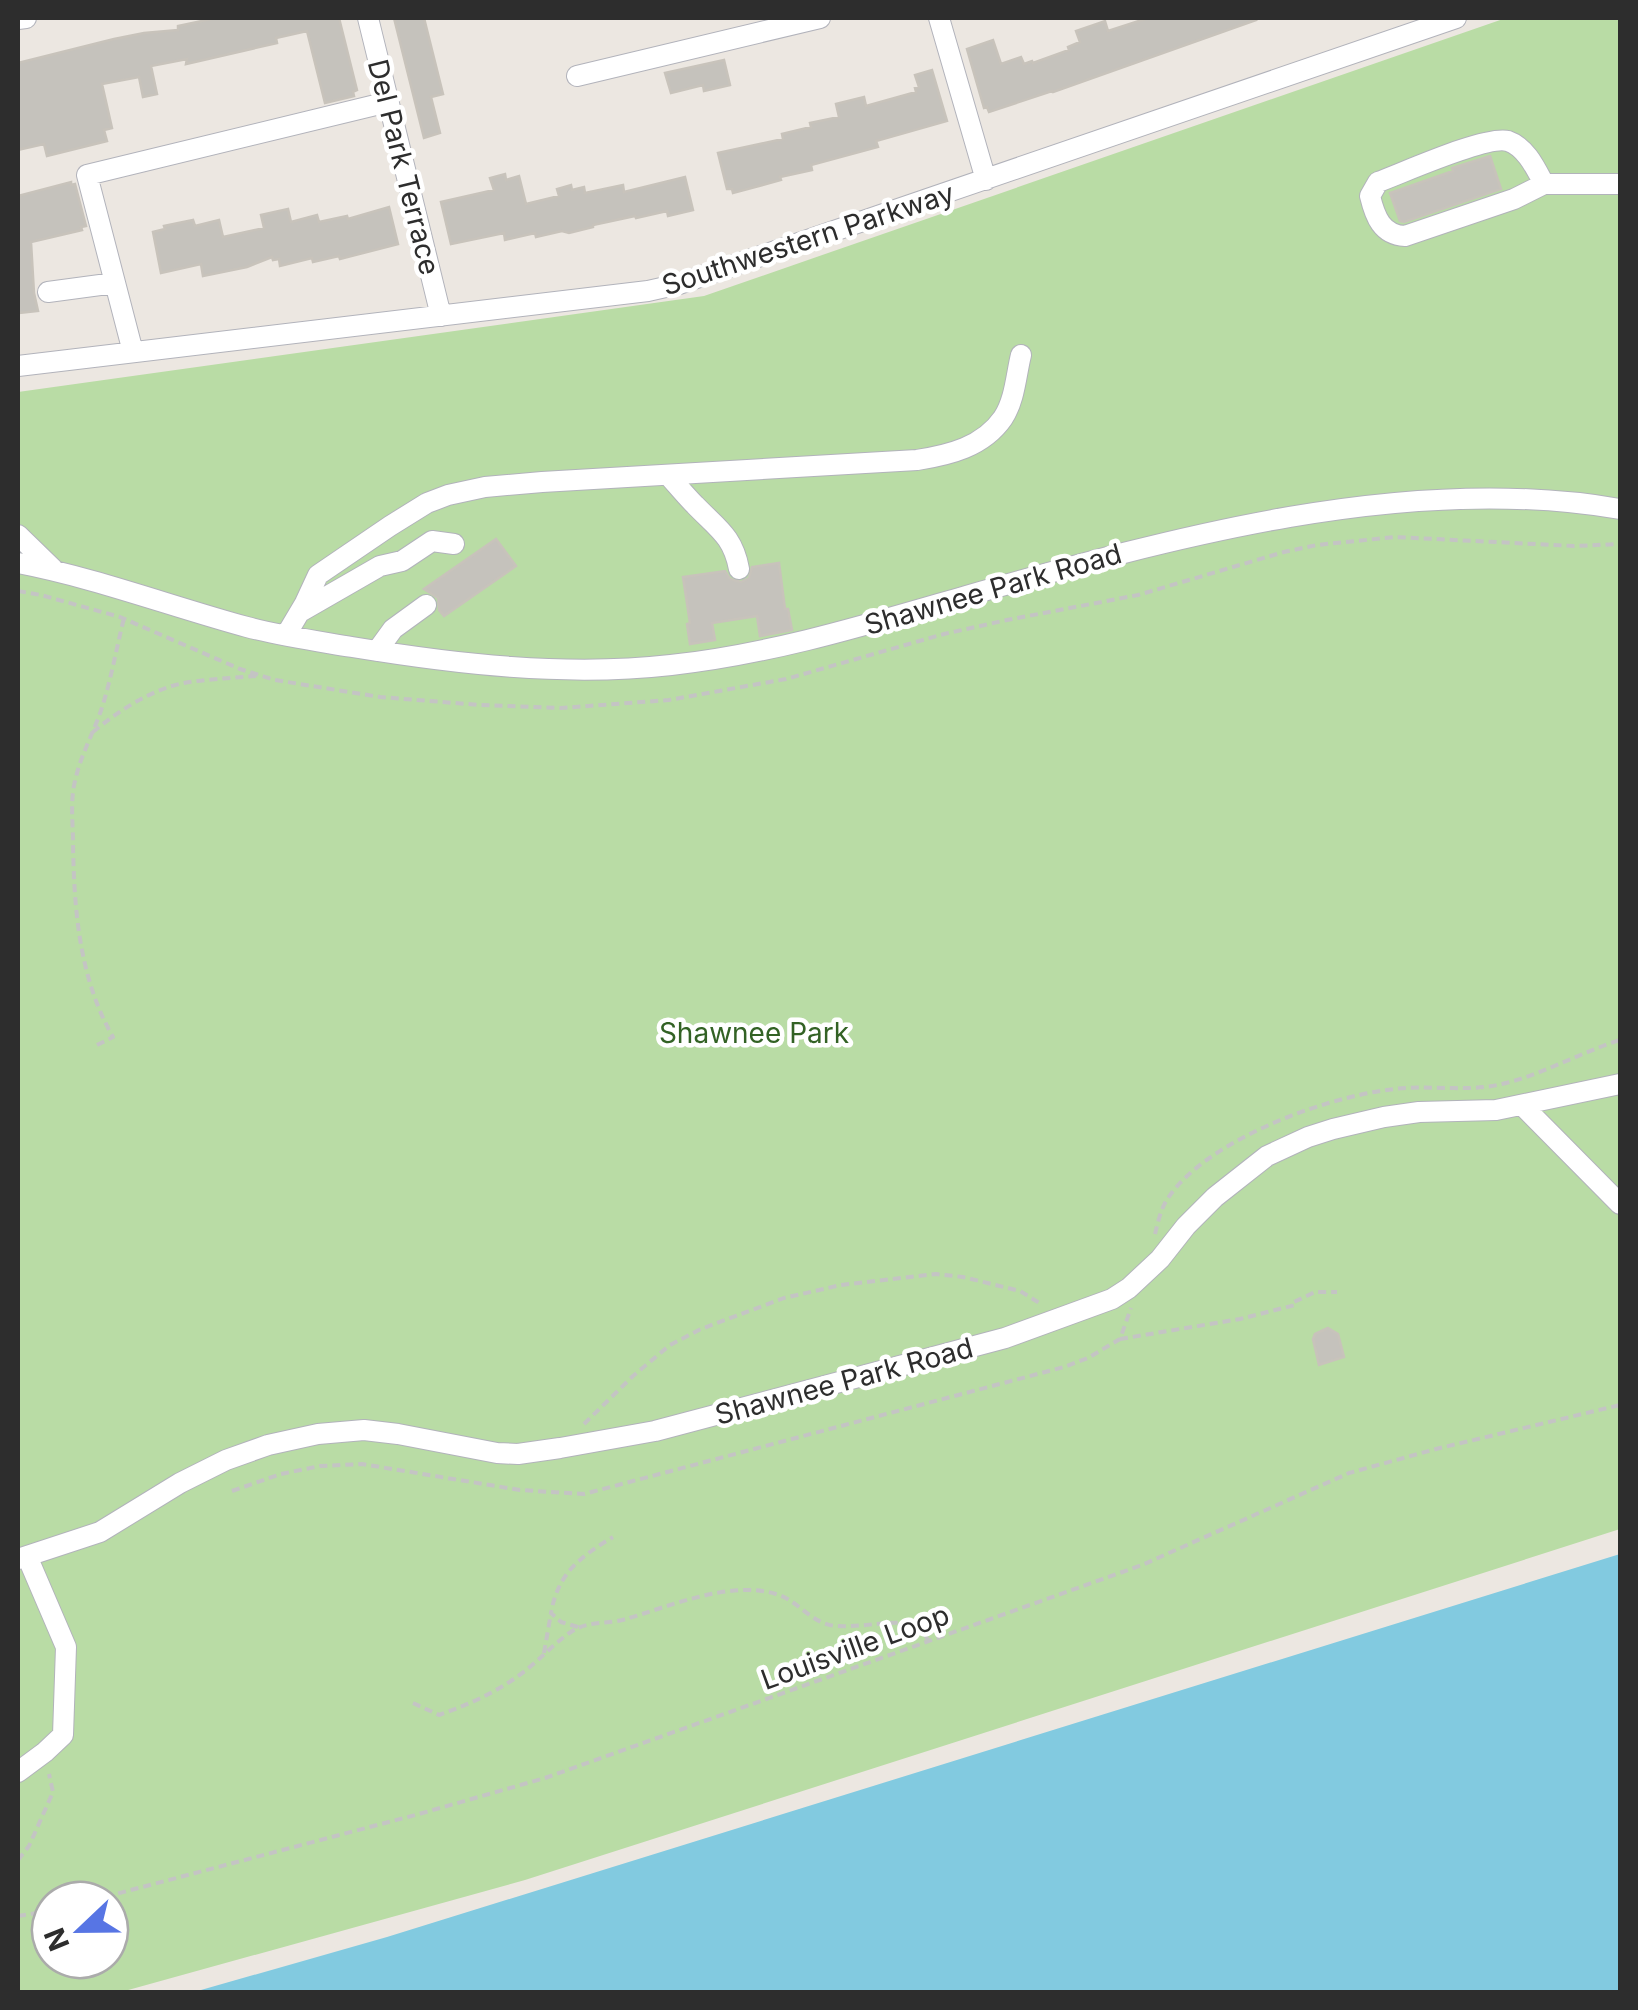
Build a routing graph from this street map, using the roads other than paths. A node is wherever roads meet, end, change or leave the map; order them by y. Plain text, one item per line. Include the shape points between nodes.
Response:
1 (26, 18) edge
2 (368, 18) edge
3 (820, 18) edge
4 (940, 18) edge
5 (1456, 18) edge
6 (18, 20) edge
7 (775, 23) edge
8 (577, 76) dead end
9 (388, 102) junction
10 (986, 180) junction
11 (1544, 184) junction
12 (1620, 184) edge
13 (115, 283) junction
14 (48, 292) dead end
15 (441, 316) junction
16 (134, 352) junction
17 (1021, 354) dead end
18 (18, 366) edge
19 (668, 476) junction
20 (1620, 508) edge
21 (18, 536) edge
22 (454, 544) dead end
23 (18, 563) edge
24 (739, 569) dead end
25 (55, 570) junction
26 (426, 605) dead end
27 (300, 612) junction
28 (286, 636) junction
29 (377, 651) junction
30 (1620, 1084) edge
31 (1522, 1105) junction
32 (1620, 1204) edge
33 (22, 1558) edge
34 (18, 1772) edge

1 - 6 street
2 - 9 street, Del Park Terrace
3 - 7 street
4 - 10 street
5 - 10 street, Southwestern Parkway
7 - 8 street
9 - 13 street via 86,174
9 - 15 street, Del Park Terrace
10 - 15 street, Southwestern Parkway via 680,284
11 - 11 street via 1522,150 1507,141 1485,142 1378,182 1370,196 1381,226 1405,236
11 - 12 street
13 - 14 street
13 - 16 street
15 - 16 street, Southwestern Parkway
16 - 18 street, Southwestern Parkway
17 - 19 street via 1003,418 979,442 948,455
19 - 24 street via 724,532
19 - 27 street via 448,495 318,575
20 - 29 street, Shawnee Park Road via 1443,499 1272,521 1092,560 758,652 666,666 514,667
21 - 25 street
22 - 27 street via 432,540
23 - 25 street, Shawnee Park Road
25 - 28 street, Shawnee Park Road
26 - 29 street via 393,629
27 - 28 street
28 - 29 street, Shawnee Park Road
30 - 31 street, Shawnee Park Road
31 - 32 street
31 - 33 street, Shawnee Park Road via 1384,1118 1284,1148 1215,1197 1129,1288 1005,1338 674,1426 560,1448 497,1453 364,1430 268,1445 180,1483 100,1532
33 - 34 street, Shawnee Park Road via 66,1647 63,1734

